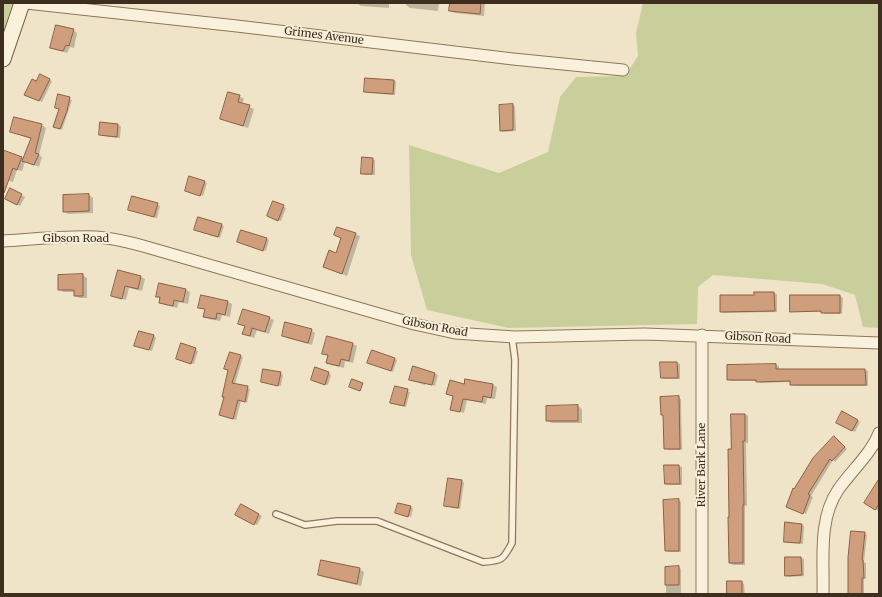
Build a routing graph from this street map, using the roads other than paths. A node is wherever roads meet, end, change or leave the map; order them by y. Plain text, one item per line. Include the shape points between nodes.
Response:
1 (22, 3) edge
2 (26, 3) edge
3 (3, 59) edge
4 (623, 70) dead end
5 (3, 241) edge
6 (702, 335) junction
7 (512, 336) junction
8 (879, 343) edge
9 (879, 433) edge
10 (276, 514) dead end
11 (702, 594) edge
12 (824, 594) edge

1 - 3 street
2 - 4 street, Grimes Avenue
5 - 7 street, Gibson Road via 80,237 114,239 414,324 455,333
6 - 7 street, Gibson Road
6 - 8 street, Gibson Road
6 - 11 street, River Bark Lane
7 - 10 lane via 515,360 512,543 506,555 497,561 483,562 377,521 337,521 306,525
9 - 12 street via 838,490 831,504 824,534

